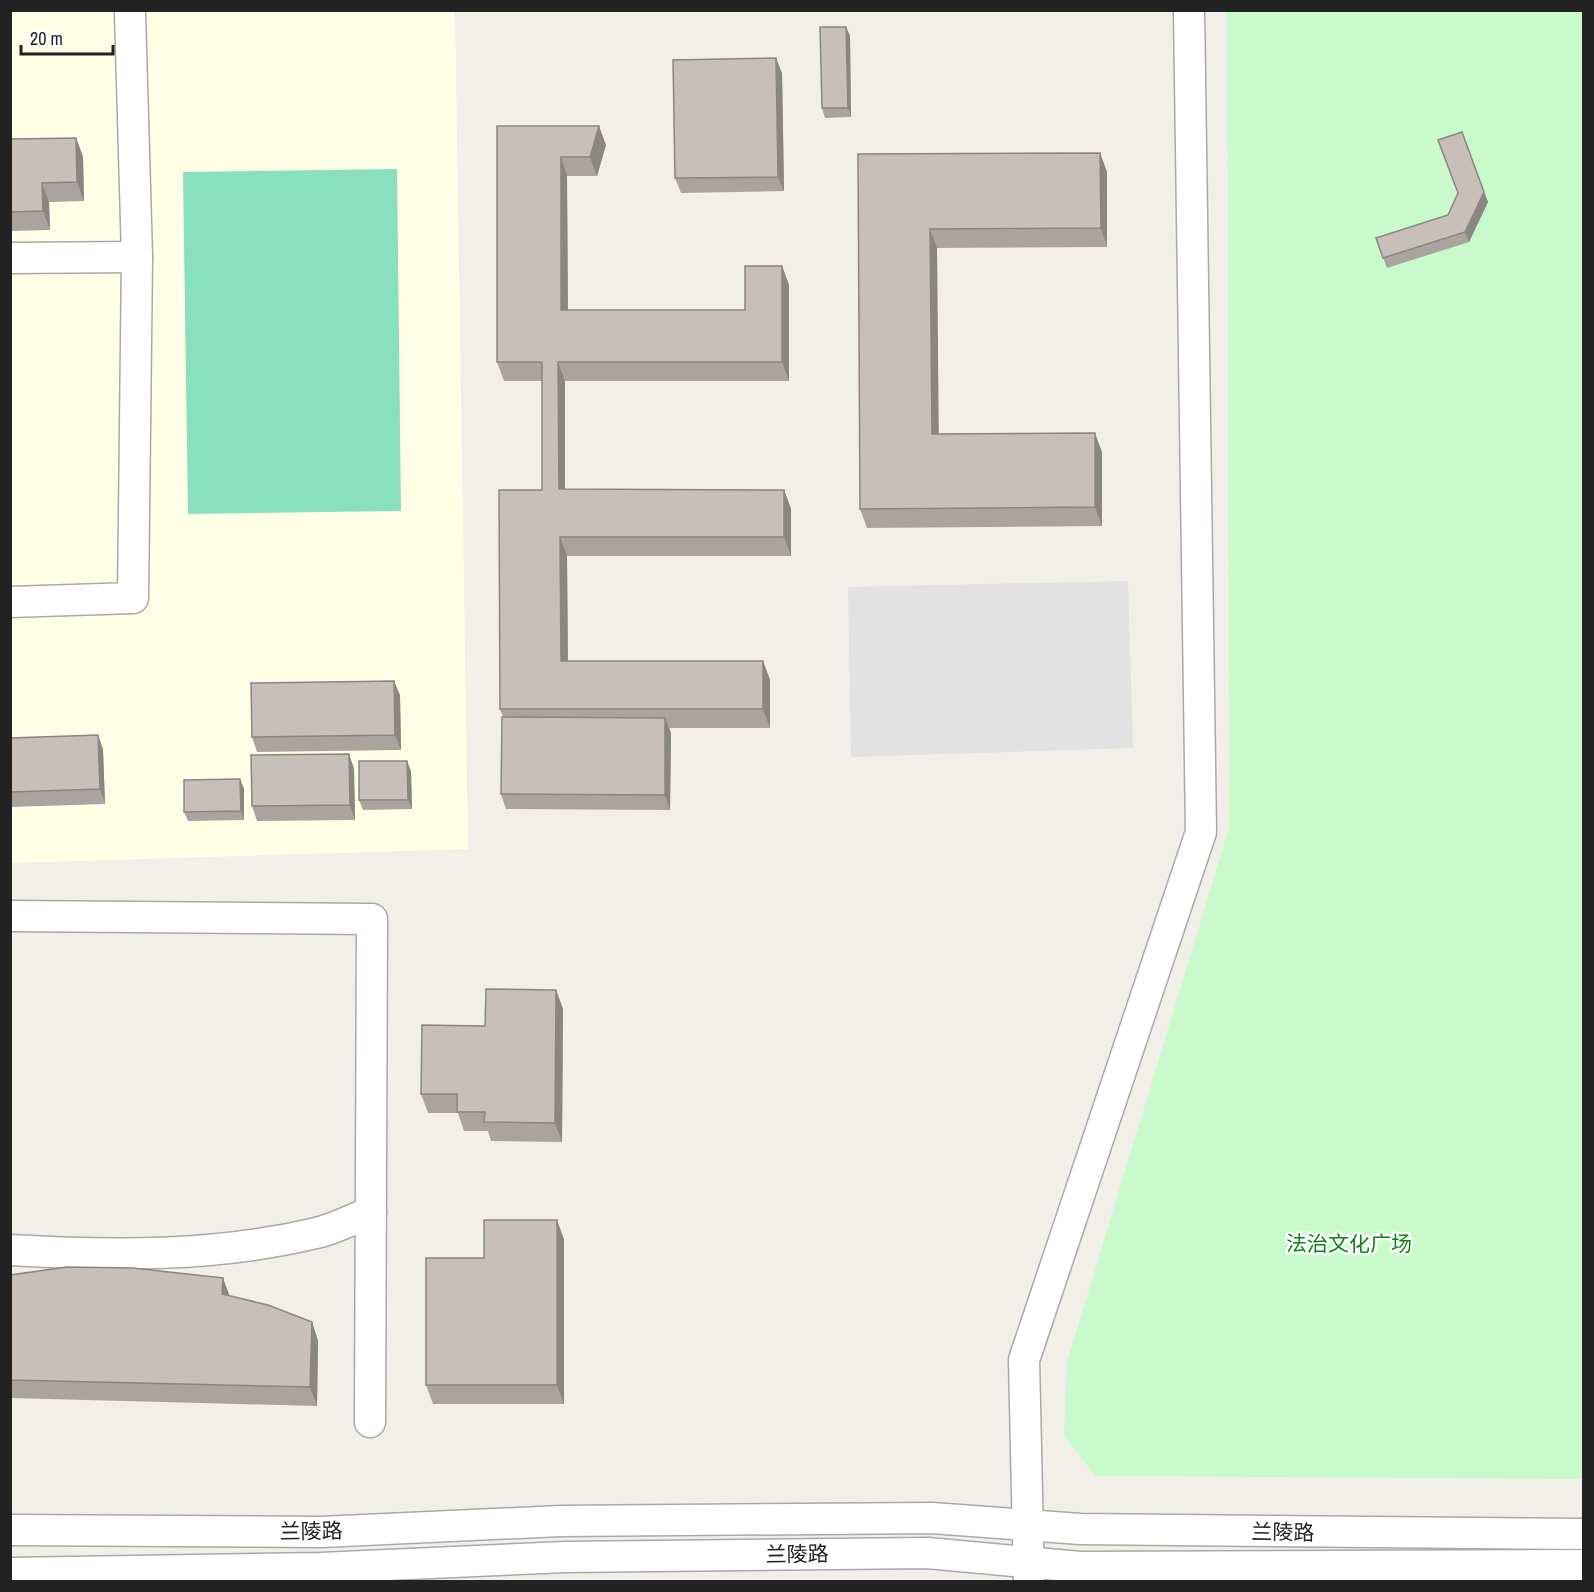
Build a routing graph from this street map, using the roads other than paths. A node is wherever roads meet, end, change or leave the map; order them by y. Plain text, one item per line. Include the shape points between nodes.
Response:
1 (1189, 10) edge
2 (130, 13) dead end
3 (137, 257) junction
4 (10, 258) edge
5 (10, 602) edge
6 (10, 916) edge
7 (371, 1212) junction
8 (10, 1250) edge
9 (370, 1422) dead end
10 (1028, 1525) junction
11 (10, 1530) edge
12 (1584, 1533) edge
13 (1584, 1565) edge
14 (1029, 1572) edge
15 (10, 1573) edge
16 (1211, 1574) edge

1 - 10 street via 1201,832 1024,1360
2 - 3 street
3 - 4 street
3 - 5 street via 134,598
6 - 7 street via 372,919
7 - 8 street via 318,1233 244,1247 174,1253
7 - 9 street
10 - 11 street, 兰陵路 via 932,1518 561,1521 321,1532
10 - 12 street, 兰陵路 via 1080,1529
10 - 14 street
13 - 16 street, 兰陵路
14 - 15 street, 兰陵路 via 927,1553 566,1557 320,1568
14 - 16 street, 兰陵路 via 1080,1567

